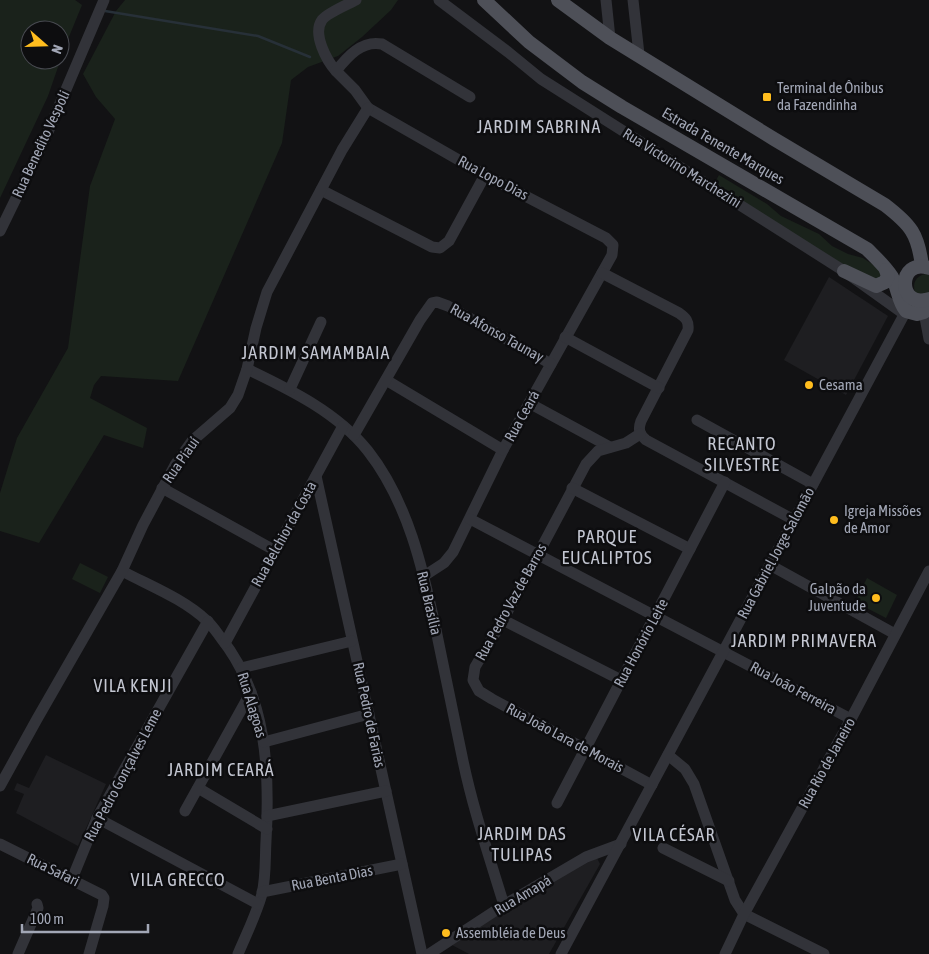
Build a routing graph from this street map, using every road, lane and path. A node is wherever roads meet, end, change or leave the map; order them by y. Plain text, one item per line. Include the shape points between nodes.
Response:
1 (356, 0) edge
2 (439, 0) edge
3 (484, 0) edge
4 (558, 0) edge
5 (606, 0) edge
6 (633, 0) edge
7 (101, 1) edge
8 (610, 38) junction
9 (639, 54) junction
10 (336, 71) junction
11 (470, 97) dead end
12 (368, 108) junction
13 (484, 175) junction
14 (321, 190) junction
15 (0, 231) edge
16 (613, 250) joint
17 (927, 267) edge
18 (886, 270) junction
19 (844, 271) junction
20 (602, 273) junction
21 (902, 290) junction
22 (926, 304) edge
23 (905, 313) junction
24 (321, 322) dead end
25 (565, 338) junction
26 (929, 339) edge
27 (551, 364) junction
28 (247, 369) junction
29 (386, 380) junction
30 (659, 388) junction
31 (290, 389) junction
32 (529, 404) junction
33 (697, 420) dead end
34 (343, 426) junction
35 (640, 434) junction
36 (354, 435) junction
37 (610, 447) junction
38 (504, 450) junction
39 (316, 476) junction
40 (725, 482) junction
41 (813, 484) junction
42 (162, 488) junction
43 (572, 488) junction
44 (470, 519) junction
45 (794, 520) junction
46 (690, 549) junction
47 (274, 550) junction
48 (539, 554) junction
49 (770, 565) junction
50 (122, 571) junction
51 (929, 571) edge
52 (424, 576) junction
53 (655, 615) junction
54 (503, 620) junction
55 (208, 621) junction
56 (895, 634) junction
57 (352, 641) junction
58 (225, 642) junction
59 (724, 651) junction
60 (241, 668) junction
61 (621, 680) junction
62 (480, 691) joint
63 (251, 692) junction
64 (368, 714) junction
65 (851, 719) junction
66 (264, 742) junction
67 (585, 748) junction
68 (668, 755) junction
69 (0, 786) edge
70 (652, 786) junction
71 (198, 788) junction
72 (386, 791) junction
73 (557, 803) dead end
74 (185, 811) dead end
75 (267, 816) junction
76 (97, 818) junction
77 (266, 828) junction
78 (0, 844) edge
79 (621, 844) junction
80 (663, 848) dead end
81 (402, 864) junction
82 (72, 879) junction
83 (729, 881) junction
84 (262, 892) junction
85 (37, 904) dead end
86 (258, 904) junction
87 (504, 905) junction
88 (744, 914) junction
89 (18, 954) edge
90 (89, 954) edge
91 (238, 954) edge
92 (422, 954) edge
93 (429, 954) edge
94 (561, 954) edge
95 (726, 954) edge
96 (824, 954) edge

1 - 10 street via 324,18 320,26 323,50
2 - 19 street, Rua Victorino Marchezini via 541,79
3 - 18 main road, Estrada Tenente Marques via 529,42 582,82 867,249
4 - 8 main road, Estrada Tenente Marques
5 - 8 street
6 - 9 street
7 - 15 street, Rua Benedito Vespoli via 45,139
8 - 9 main road, Estrada Tenente Marques
9 - 17 main road, Estrada Tenente Marques via 886,206 911,229
10 - 11 street via 361,46 382,44
10 - 12 street
12 - 13 street, Rua Lopo Dias
12 - 14 street, Rua Piauí
13 - 14 street via 449,241 444,247 436,248
13 - 16 street, Rua Lopo Dias via 606,238 613,245
14 - 28 street, Rua Piauí via 267,292
16 - 20 street, Rua Ceará
17 - 21 main road, Estrada Tenente Marques via 912,270
18 - 19 main road via 885,282 876,286
18 - 21 main road, Estrada Tenente Marques
19 - 23 street, Rua Victorino Marchezini
20 - 25 street, Rua Ceará
20 - 30 street via 679,313 689,324
21 - 22 main road, Estrada Tenente Marques
21 - 23 main road, Estrada Tenente Marques
22 - 23 main road via 917,314
22 - 26 street
23 - 41 street, Rua Gabriel Jorge Salomão
24 - 31 street
25 - 27 street, Rua Ceará
25 - 30 street
27 - 29 street, Rua Afonso Taunay via 442,303 432,303
27 - 32 street, Rua Ceará
28 - 31 street, Rua Brasília
28 - 42 street, Rua Piauí via 230,408 192,441
29 - 36 street
29 - 38 street
30 - 35 street via 641,421
31 - 34 street, Rua Brasília
32 - 37 street
32 - 38 street, Rua Ceará
33 - 41 street
34 - 36 street, Rua Brasília
34 - 39 street, Rua Belchior da Costa
35 - 37 street, Rua Pedro Vaz de Barros via 626,443
35 - 40 street
36 - 52 street, Rua Brasília via 388,481
37 - 43 street, Rua Pedro Vaz de Barros via 598,450 590,457
38 - 44 street, Rua Ceará
39 - 47 street, Rua Belchior da Costa
39 - 57 street, Rua Pedro de Farias
40 - 45 street
40 - 46 street, Rua Honório Leite
41 - 45 street, Rua Gabriel Jorge Salomão
42 - 47 street
42 - 50 street, Rua Piauí
43 - 46 street
43 - 48 street, Rua Pedro Vaz de Barros
44 - 48 street, Rua João Ferreira
44 - 52 street, Rua Ceará via 449,558
45 - 49 street, Rua Gabriel Jorge Salomão
46 - 53 street, Rua Honório Leite
47 - 58 street, Rua Belchior da Costa
48 - 53 street, Rua João Ferreira
48 - 54 street, Rua Pedro Vaz de Barros
49 - 56 street
49 - 59 street, Rua Gabriel Jorge Salomão
50 - 55 street, Rua Alagoas via 188,606
50 - 69 street, Rua Piauí
51 - 56 street, Rua Rio de Janeiro
52 - 87 street, Rua Brasília via 462,758
53 - 59 street, Rua João Ferreira
53 - 61 street, Rua Honório Leite
54 - 61 street
54 - 62 street, Rua Pedro Vaz de Barros via 475,667 472,680
55 - 58 street, Rua Alagoas
55 - 76 street, Rua Pedro Gonçalves Leme
56 - 65 street, Rua Rio de Janeiro
57 - 60 street
57 - 64 street, Rua Pedro de Farias
58 - 60 street, Rua Alagoas
59 - 65 street, Rua João Ferreira
59 - 68 street, Rua Gabriel Jorge Salomão
60 - 63 street, Rua Alagoas
61 - 67 street, Rua Honório Leite
62 - 67 street, Rua João Lara de Morais
63 - 66 street, Rua Alagoas
63 - 71 street
64 - 66 street
64 - 72 street, Rua Pedro de Farias
65 - 88 street, Rua Rio de Janeiro
66 - 75 street, Rua Alagoas
67 - 70 street, Rua João Lara de Morais
67 - 73 street, Rua Honório Leite
68 - 70 street, Rua Gabriel Jorge Salomão
68 - 83 street via 685,769 694,784
70 - 79 street, Rua Gabriel Jorge Salomão
71 - 74 street
71 - 77 street
72 - 75 street
72 - 81 street, Rua Pedro de Farias
75 - 77 street, Rua Alagoas
76 - 82 street, Rua Pedro Gonçalves Leme
76 - 86 street
77 - 84 street, Rua Alagoas
78 - 82 street, Rua Safari
79 - 87 street, Rua Amapá via 586,857
79 - 94 street, Rua Gabriel Jorge Salomão
80 - 83 street
81 - 84 street, Rua Benta Dias
81 - 92 street, Rua Pedro de Farias
82 - 90 street, Rua Safari via 104,898
83 - 88 street
84 - 86 street, Rua Alagoas
85 - 89 street
86 - 91 street, Rua Alagoas
87 - 93 street, Rua Amapá
88 - 95 street, Rua Rio de Janeiro
88 - 96 street

